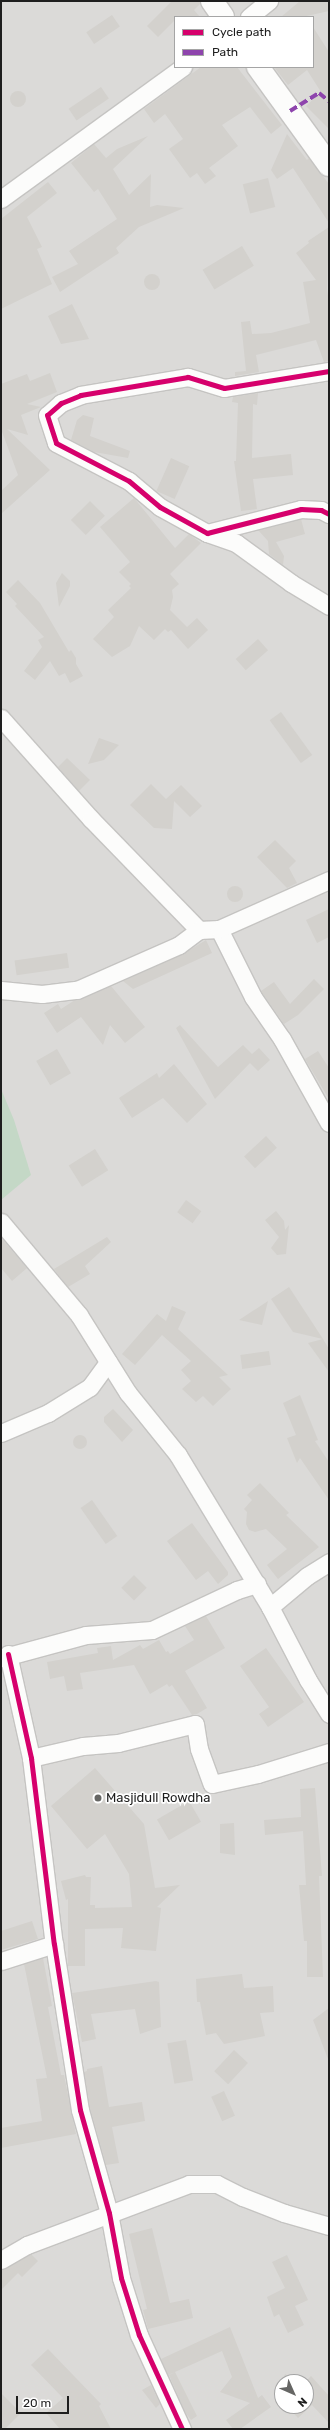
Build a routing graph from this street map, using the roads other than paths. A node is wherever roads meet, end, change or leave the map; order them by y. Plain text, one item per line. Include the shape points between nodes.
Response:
1 (212, 1) edge
2 (269, 1) edge
3 (222, 16) edge
4 (250, 16) edge
5 (182, 68) edge
6 (259, 68) edge
7 (329, 165) edge
8 (1, 200) edge
9 (329, 371) edge
10 (329, 514) edge
11 (207, 533) junction
12 (329, 606) edge
13 (1, 718) edge
14 (329, 880) edge
15 (219, 929) junction
16 (199, 930) junction
17 (1, 990) edge
18 (329, 1123) edge
19 (1, 1222) edge
20 (108, 1362) junction
21 (1, 1433) edge
22 (329, 1562) edge
23 (257, 1584) junction
24 (270, 1606) junction
25 (4, 1656) edge
26 (329, 1714) edge
27 (329, 1752) edge
28 (31, 1758) junction
29 (54, 1944) junction
30 (1, 1962) edge
31 (109, 2213) junction
32 (329, 2226) edge
33 (1, 2260) edge
34 (182, 2429) edge

1 - 3 street
2 - 4 street
5 - 8 street
6 - 7 street
9 - 11 street via 224,388 188,377 82,395 62,403 47,415 56,443 129,481 160,507
10 - 11 street via 321,510 301,509
11 - 12 street via 236,543 291,583
13 - 16 street via 91,819
14 - 15 street
15 - 16 street
15 - 18 street via 253,997 282,1039
16 - 17 street via 179,945 77,990 42,994
19 - 20 street via 79,1315
20 - 21 street via 90,1387 48,1413
20 - 23 street via 128,1393 178,1455
22 - 24 street
23 - 24 street
23 - 25 street via 237,1590 152,1630 86,1635
24 - 26 street via 308,1680
25 - 28 street
27 - 28 street via 258,1774 212,1784 199,1749 195,1724 118,1743 83,1746
28 - 29 street
29 - 30 street
29 - 31 street via 80,2110
31 - 32 street via 189,2184 217,2184 284,2213
31 - 33 street via 27,2246
31 - 34 street via 121,2278 139,2336

